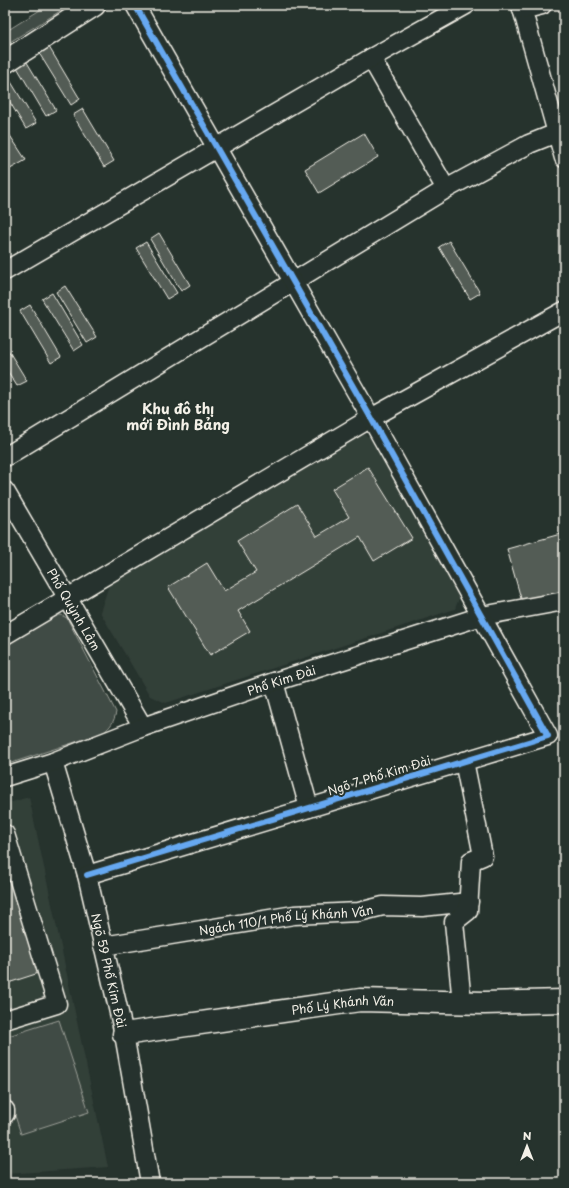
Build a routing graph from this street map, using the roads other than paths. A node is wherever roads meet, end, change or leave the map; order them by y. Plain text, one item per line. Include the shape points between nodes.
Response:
1 (94, 5) edge
2 (135, 5) edge
3 (466, 5) edge
4 (542, 5) edge
5 (522, 8) edge
6 (370, 58) junction
7 (5, 62) edge
8 (561, 130) edge
9 (216, 147) junction
10 (564, 158) edge
11 (446, 189) junction
12 (5, 271) edge
13 (293, 281) junction
14 (564, 311) edge
15 (371, 418) junction
16 (5, 457) edge
17 (5, 491) edge
18 (67, 599) junction
19 (564, 601) edge
20 (482, 616) junction
21 (5, 635) edge
22 (274, 682) junction
23 (143, 727) junction
24 (464, 761) junction
25 (53, 762) junction
26 (5, 777) edge
27 (308, 808) junction
28 (5, 834) edge
29 (86, 875) junction
30 (469, 902) junction
31 (103, 946) junction
32 (564, 1001) edge
33 (462, 1003) junction
34 (5, 1020) edge
35 (124, 1034) junction
36 (5, 1110) edge
37 (5, 1114) edge
38 (150, 1183) edge

1 - 7 main road
2 - 9 street
3 - 6 street
4 - 5 street
5 - 8 street
6 - 9 street
6 - 11 street
8 - 10 street
8 - 11 street
9 - 12 street
9 - 13 street
11 - 13 street
13 - 15 street
13 - 16 street
14 - 15 street
15 - 18 street
15 - 20 street
17 - 18 street, Phố Quỳnh Lâm
18 - 21 street
18 - 23 street, Phố Quỳnh Lâm
19 - 20 street, Phố Kim Đài
20 - 22 street, Phố Kim Đài
20 - 24 street, Ngõ 7 Phố Kim Đài via 548,736
22 - 23 street, Phố Kim Đài
22 - 27 street
23 - 25 street, Phố Kim Đài
24 - 27 street, Ngõ 7 Phố Kim Đài
24 - 30 street via 483,856 470,861
25 - 26 street, Phố Kim Đài
25 - 29 street, Ngõ 59 Phố Kim Đài
27 - 29 street, Ngõ 7 Phố Kim Đài
28 - 34 street via 58,1004
29 - 31 street, Ngõ 59 Phố Kim Đài
30 - 31 street, Ngách 110/1 Phố Lý Khánh Văn via 422,907 383,906 359,912 294,915
30 - 33 street via 468,911 454,922
31 - 35 street, Ngõ 59 Phố Kim Đài
32 - 33 main road, Phố Lý Khánh Văn
33 - 35 main road, Phố Lý Khánh Văn via 360,1000
35 - 38 street, Ngõ 59 Phố Kim Đài
36 - 37 street

